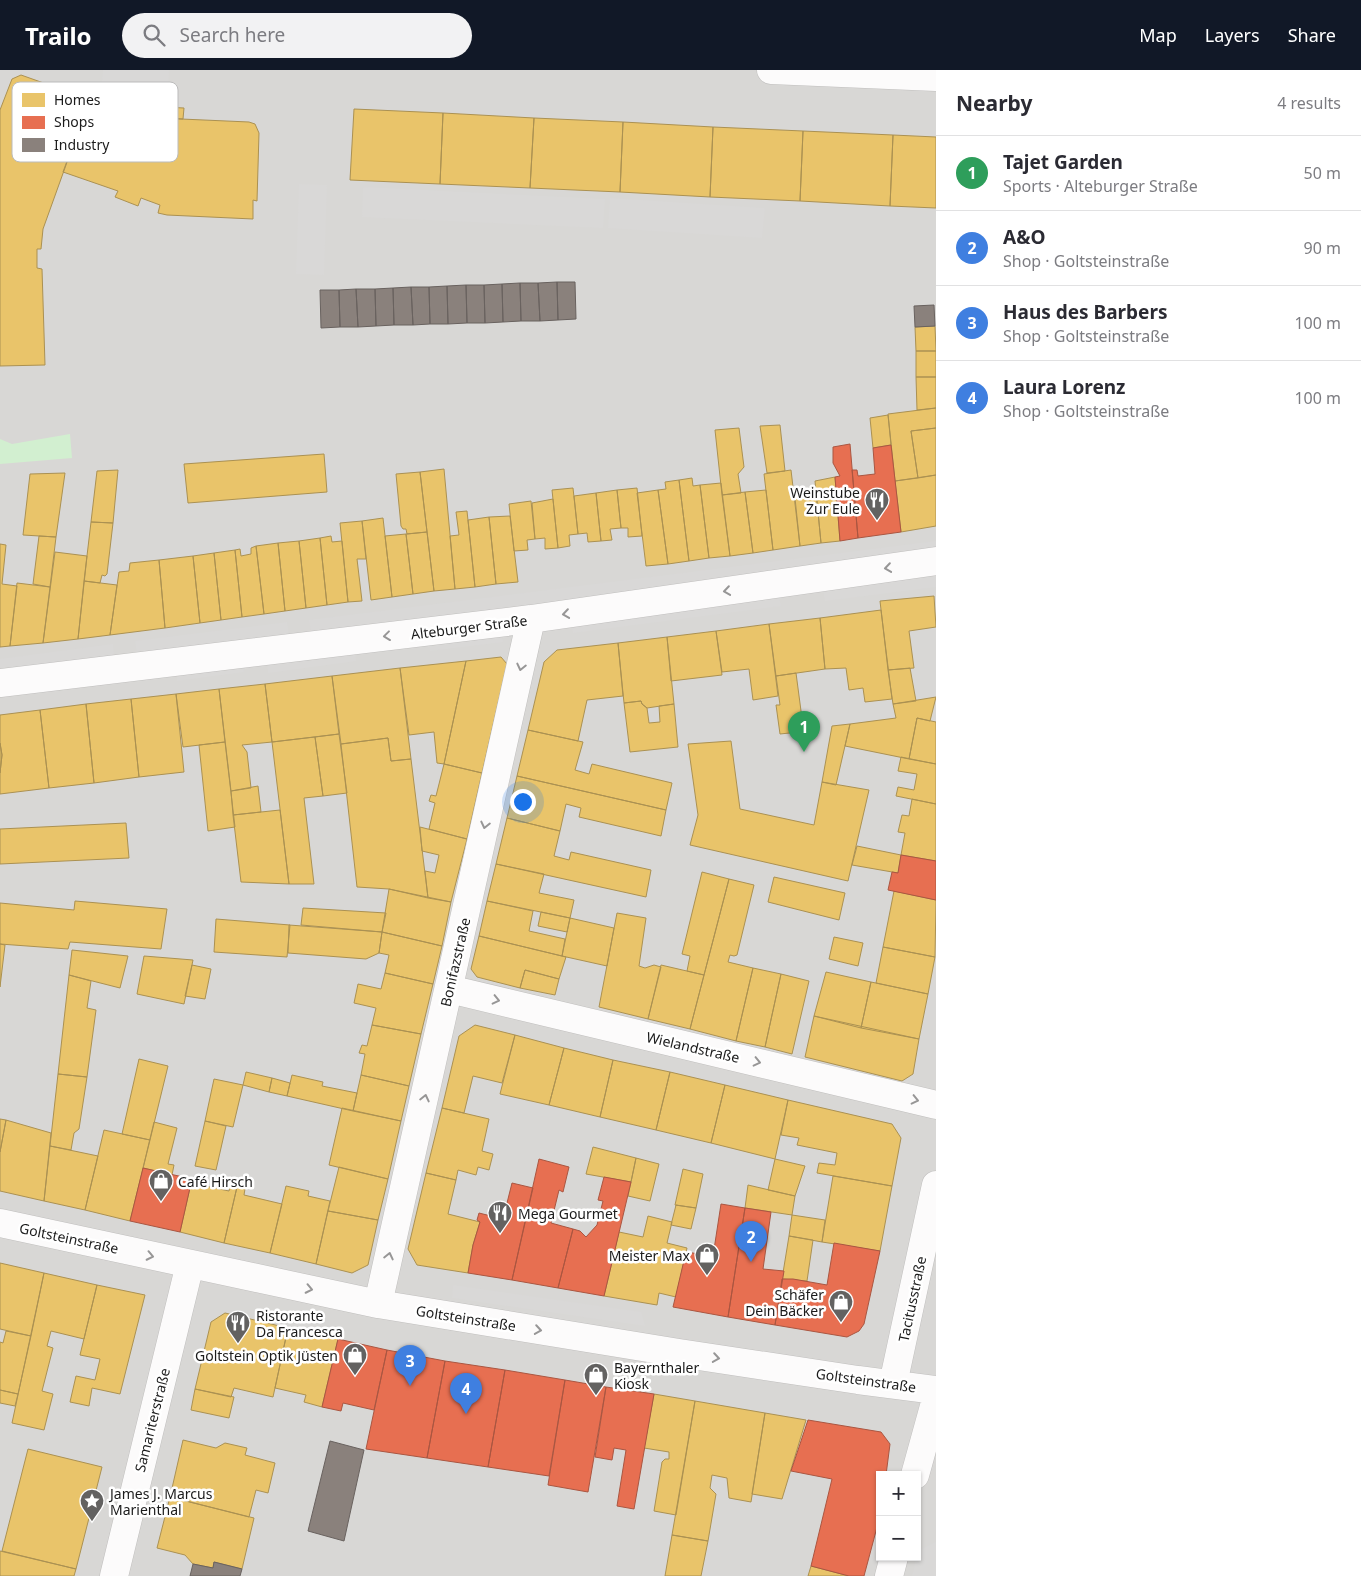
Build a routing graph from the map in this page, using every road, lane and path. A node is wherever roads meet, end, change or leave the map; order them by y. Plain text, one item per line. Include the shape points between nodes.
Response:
1 (771, 70) edge
2 (936, 77) edge
3 (936, 561) edge
4 (532, 619) junction
5 (0, 682) edge
6 (449, 989) junction
7 (936, 1105) edge
8 (936, 1185) edge
9 (0, 1223) edge
10 (190, 1264) junction
11 (378, 1304) junction
12 (893, 1384) junction
13 (936, 1390) edge
14 (936, 1399) edge
15 (916, 1471) edge
16 (893, 1561) edge
17 (114, 1576) edge
18 (889, 1576) edge

1 - 2 street
3 -> 4 street, Alteburger Straße
4 -> 5 street, Alteburger Straße
4 -> 6 street, Bonifazstraße
6 -> 7 street, Wielandstraße
11 -> 6 street, Bonifazstraße
8 - 12 street, Tacitusstraße
9 -> 10 street, Goltsteinstraße
10 -> 11 street, Goltsteinstraße
10 - 17 street, Samariterstraße
11 -> 12 street, Goltsteinstraße
12 - 13 street, Goltsteinstraße
14 - 15 street
16 - 18 street

